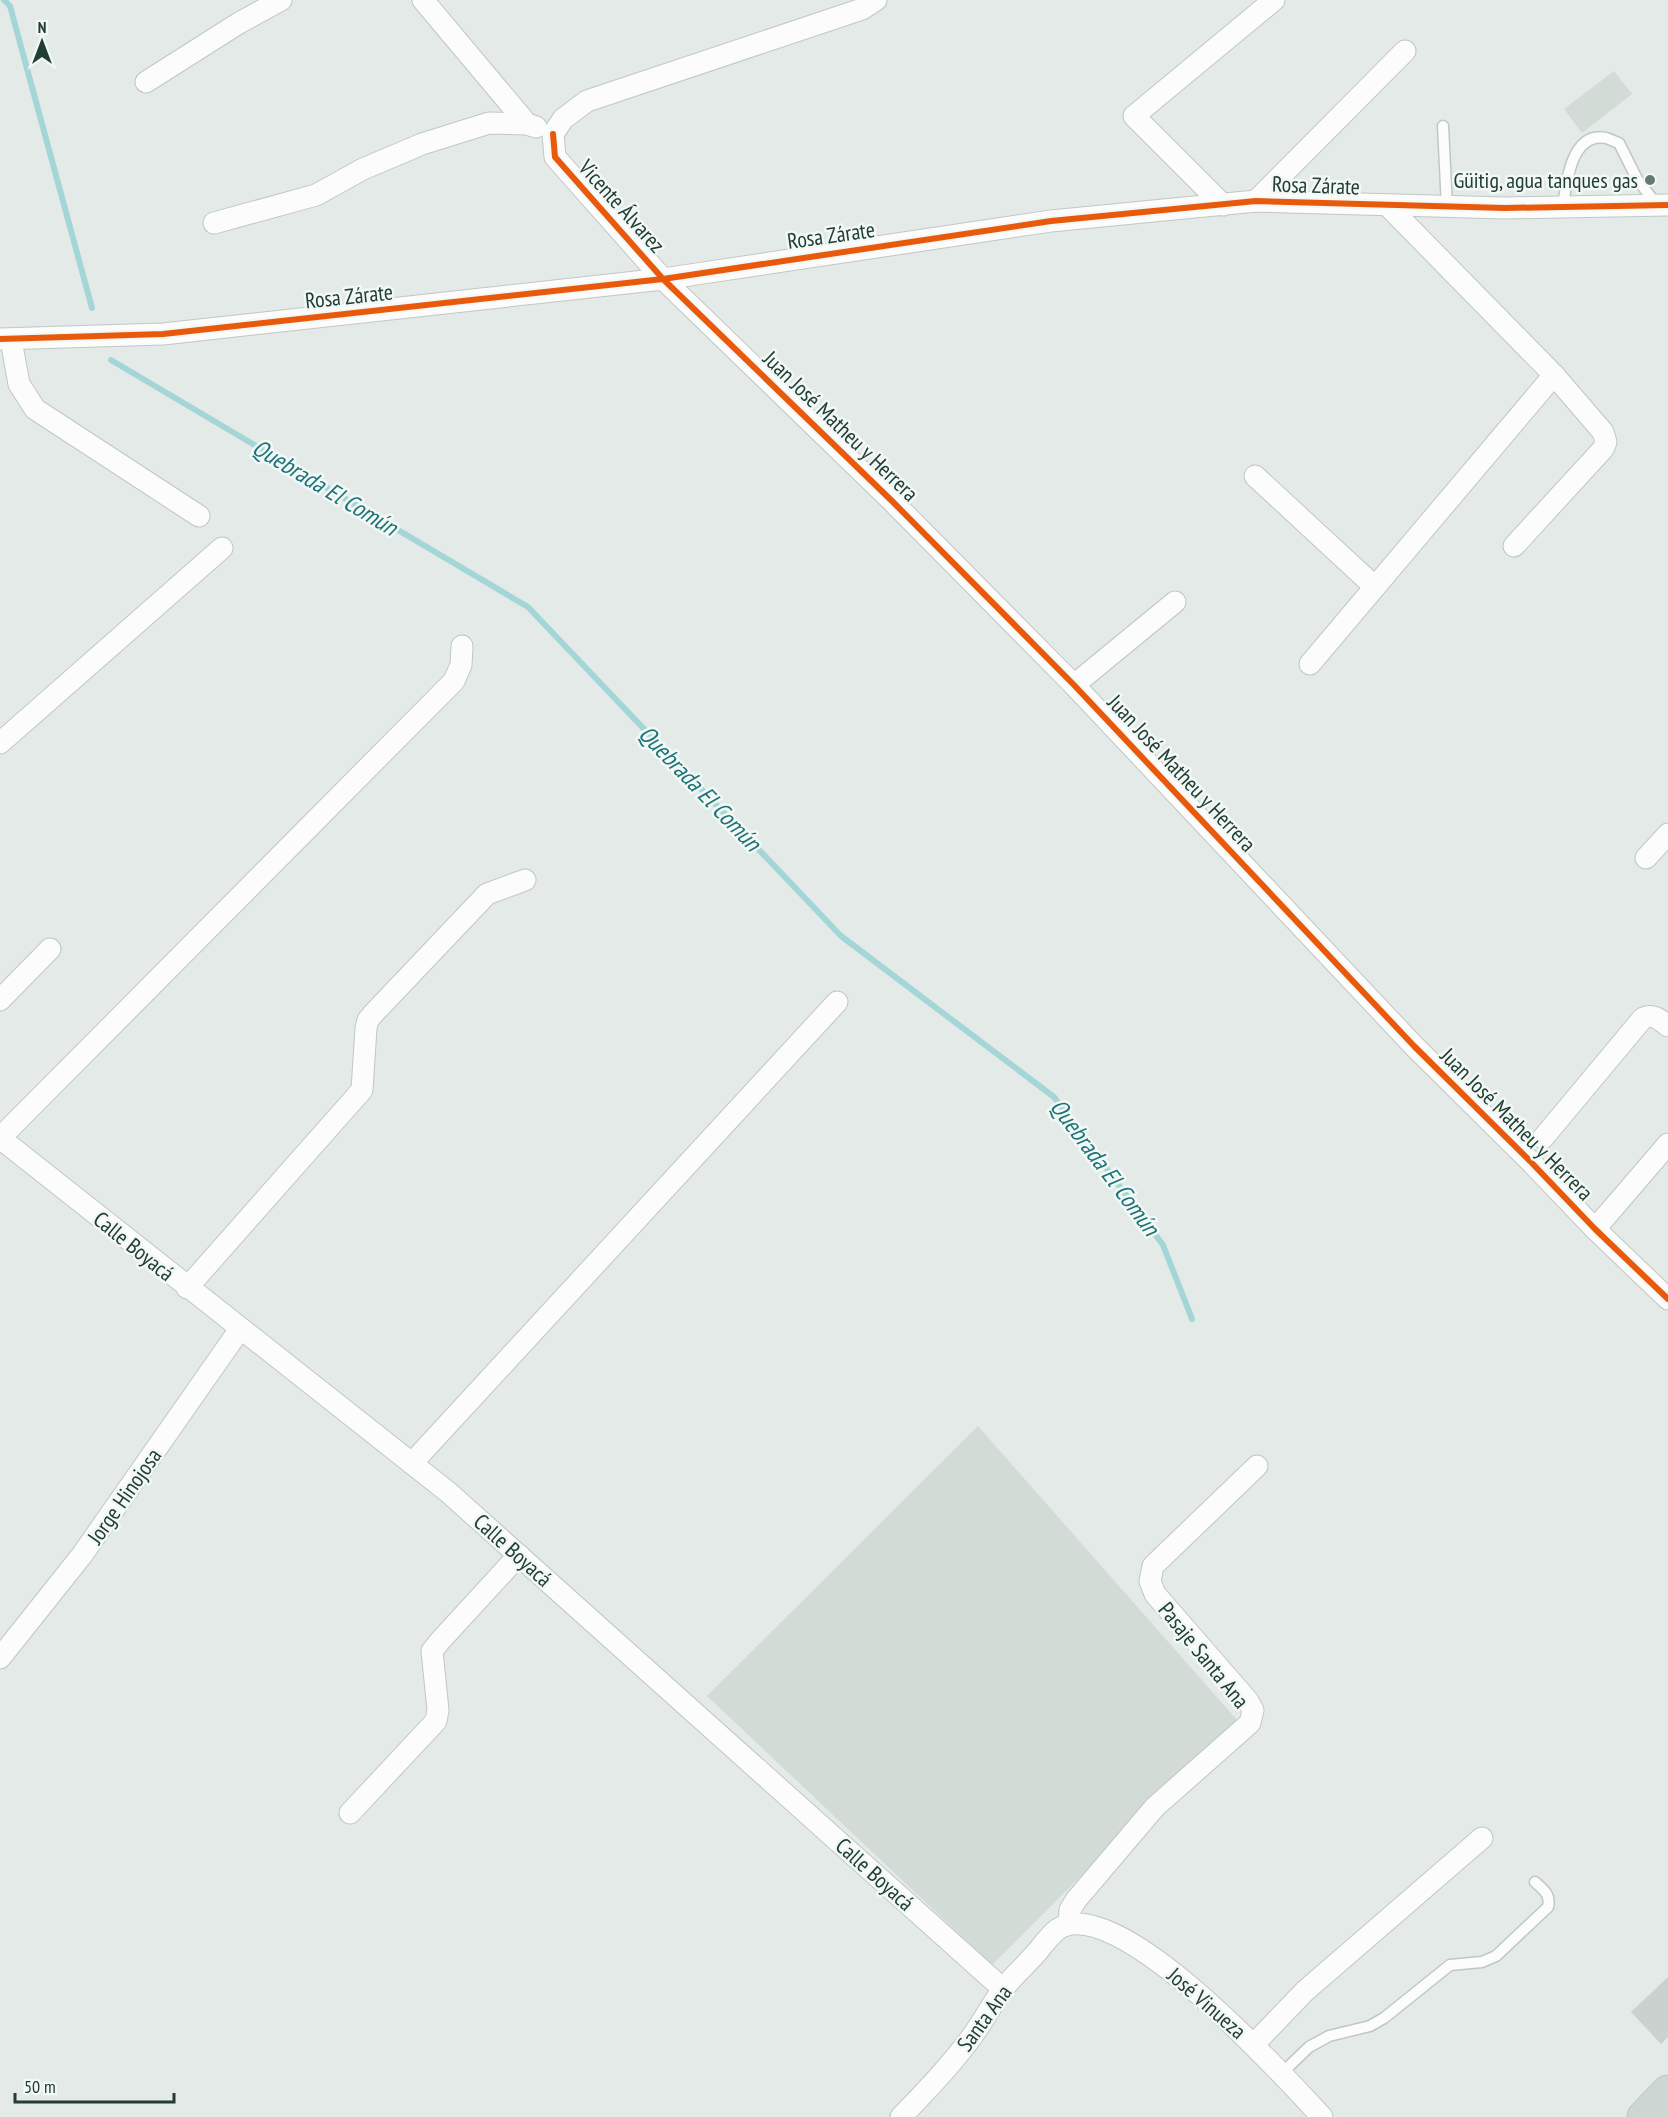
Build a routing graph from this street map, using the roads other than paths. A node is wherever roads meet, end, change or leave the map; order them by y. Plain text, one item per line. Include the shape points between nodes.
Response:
1 (280, 0) edge
2 (423, 0) edge
3 (876, 0) edge
4 (1274, 0) edge
5 (1406, 51) dead end
6 (146, 82) dead end
7 (527, 124) junction
8 (1443, 126) dead end
9 (553, 134) junction
10 (1256, 201) junction
11 (1222, 205) junction
12 (1663, 205) edge
13 (1388, 206) junction
14 (1448, 207) junction
15 (1563, 207) junction
16 (214, 223) dead end
17 (663, 279) junction
18 (6, 339) edge
19 (1554, 375) junction
20 (1255, 476) dead end
21 (199, 516) dead end
22 (1514, 546) dead end
23 (222, 548) dead end
24 (1375, 587) junction
25 (1175, 602) dead end
26 (462, 646) dead end
27 (1310, 664) dead end
28 (1074, 685) junction
29 (0, 743) edge
30 (1668, 834) edge
31 (1646, 858) dead end
32 (525, 880) dead end
33 (50, 949) dead end
34 (0, 1000) edge
35 (837, 1002) dead end
36 (1668, 1026) edge
37 (0, 1138) edge
38 (1543, 1138) dead end
39 (1668, 1144) edge
40 (1595, 1229) junction
41 (187, 1288) junction
42 (1668, 1299) edge
43 (240, 1329) junction
44 (412, 1462) junction
45 (1257, 1466) dead end
46 (519, 1555) junction
47 (0, 1658) edge
48 (350, 1813) dead end
49 (1482, 1838) dead end
50 (1535, 1882) dead end
51 (1069, 1924) junction
52 (1003, 1989) junction
53 (1254, 2044) junction
54 (1281, 2074) junction
55 (1668, 2092) edge
56 (901, 2117) edge
57 (1322, 2117) edge
58 (1644, 2117) edge

1 - 6 street
2 - 7 street
3 - 9 street via 862,9 587,101 563,118
4 - 11 street via 1134,116
5 - 10 street
7 - 9 street
7 - 16 street via 489,123 363,169 316,195
8 - 14 lane
9 - 17 street, Vicente Álvarez via 555,157
10 - 11 street, Rosa Zárate
10 - 13 street, Rosa Zárate
11 - 17 street, Rosa Zárate via 1051,221
12 - 15 street, Rosa Zárate
12 - 15 lane via 1637,179 1619,143 1605,137 1592,139 1579,148 1566,182
13 - 14 street, Rosa Zárate
13 - 19 street
14 - 15 street, Rosa Zárate
17 - 18 street, Rosa Zárate via 163,334
17 - 28 street, Juan José Matheu y Herrera
18 - 21 street via 19,384 35,409
19 - 22 street via 1603,432 1606,442
19 - 24 street
20 - 24 street
23 - 29 street
24 - 27 street
25 - 28 street
26 - 37 street via 461,665 454,681
28 - 40 street, Juan José Matheu y Herrera via 1414,1046
30 - 31 street
32 - 41 street via 487,894 368,1020 362,1090
33 - 34 street
35 - 44 street
36 - 38 street via 1658,1018 1643,1018
37 - 41 street, Calle Boyacá
39 - 40 street
40 - 42 street, Juan José Matheu y Herrera
41 - 43 street, Calle Boyacá
43 - 44 street, Calle Boyacá
43 - 47 street, Jorge Hinojosa via 82,1556
44 - 46 street, Calle Boyacá
45 - 51 street, Pasaje Santa Ana via 1154,1566 1150,1581 1155,1594 1248,1701 1252,1710 1250,1723 1155,1807 1076,1900
46 - 48 street via 432,1651 436,1721
46 - 52 street, Calle Boyacá
49 - 53 street via 1305,1991
50 - 54 lane via 1548,1894 1548,1907 1496,1956 1482,1962 1450,1965 1384,2018 1370,2026 1329,2036 1309,2047
51 - 52 street, Santa Ana via 1057,1930
51 - 53 street, José Vinueza via 1101,1929 1129,1942 1161,1963
52 - 56 street, Santa Ana via 966,2044
53 - 54 street, José Vinueza
54 - 57 street, José Vinueza
55 - 58 main road

